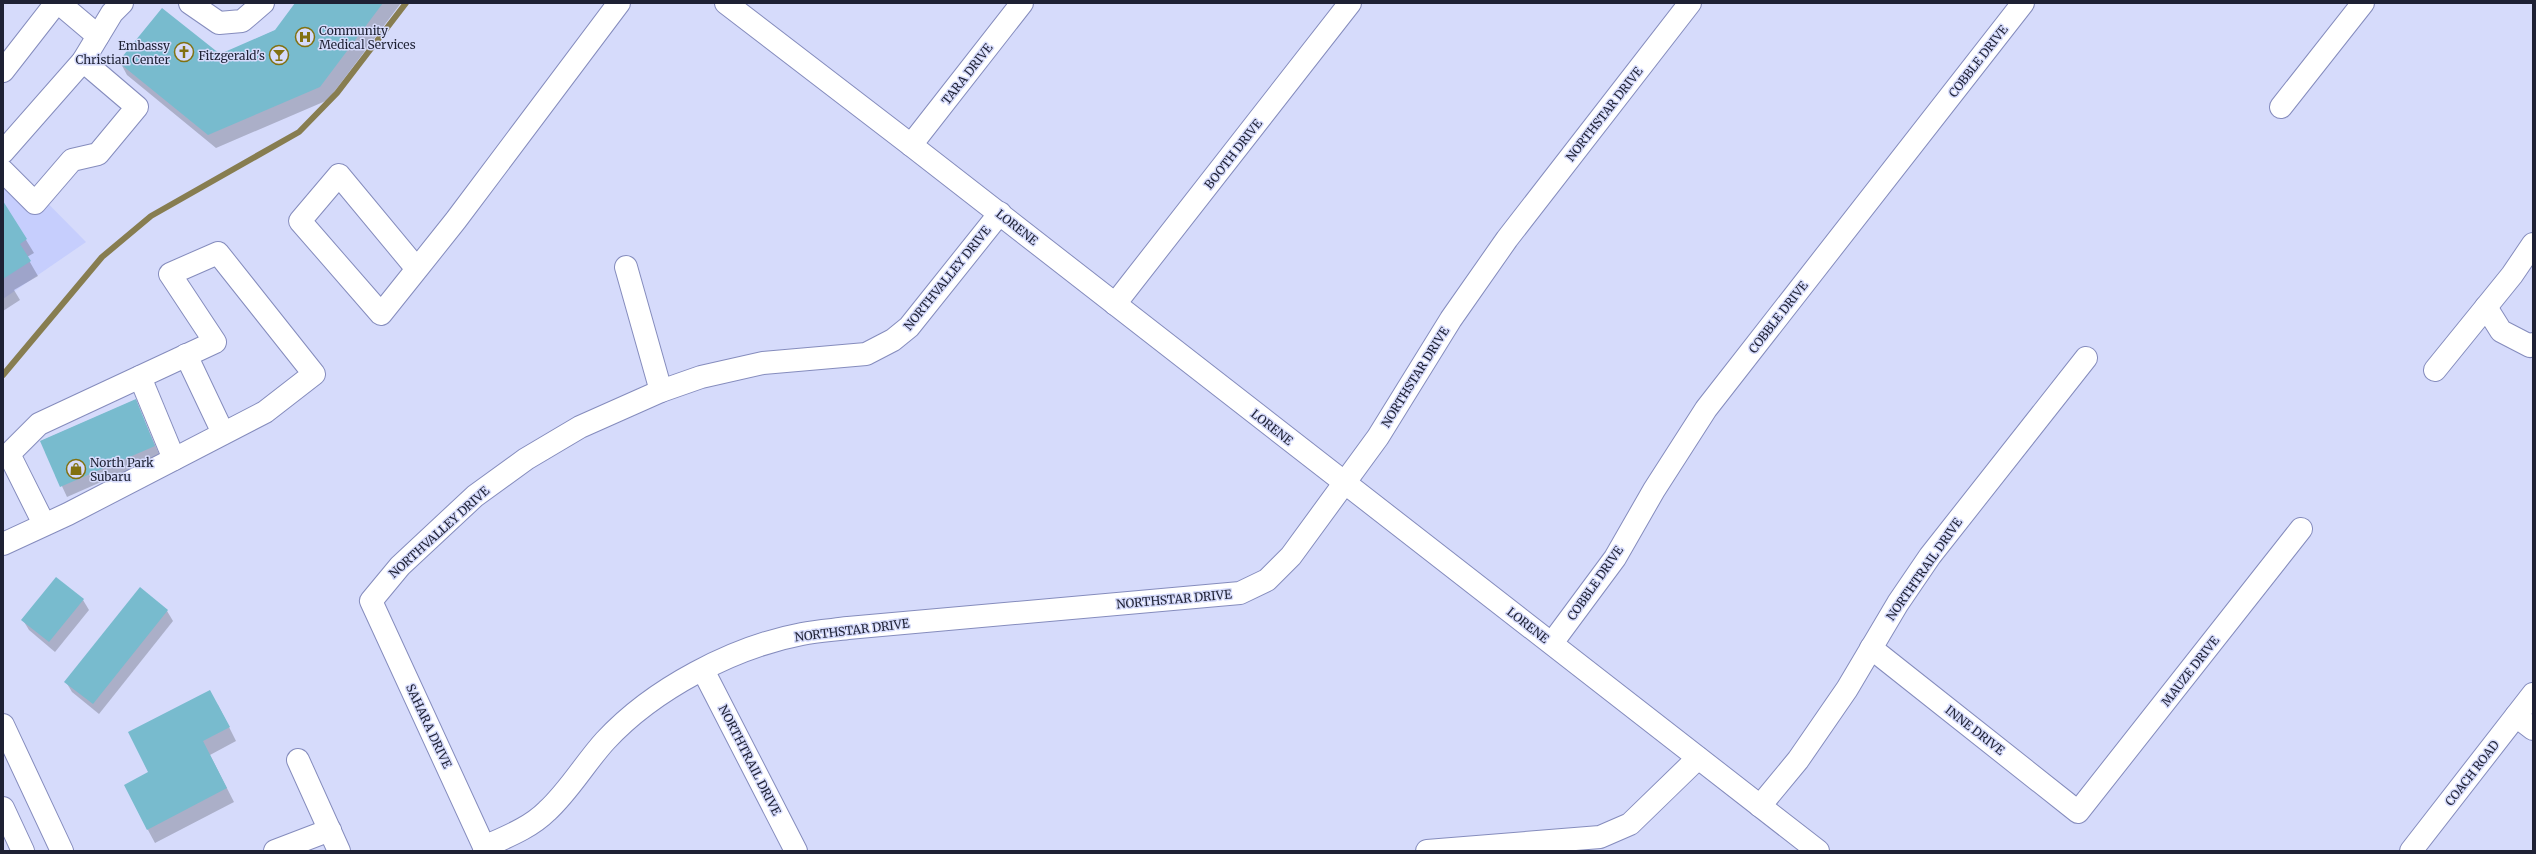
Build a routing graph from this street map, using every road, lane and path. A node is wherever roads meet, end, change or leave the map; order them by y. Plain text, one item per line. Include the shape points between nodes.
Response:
1 (58, 3) edge
2 (122, 3) edge
3 (190, 3) edge
4 (263, 3) edge
5 (726, 3) edge
6 (1022, 3) edge
7 (1350, 3) edge
8 (1690, 3) edge
9 (2023, 3) edge
10 (2363, 3) edge
11 (616, 4) edge
12 (98, 36) junction
13 (83, 61) junction
14 (6, 63) edge
15 (2281, 108) dead end
16 (912, 145) junction
17 (3, 152) edge
18 (3, 170) edge
19 (1000, 213) junction
20 (2533, 244) edge
21 (626, 267) dead end
22 (417, 269) junction
23 (1115, 304) junction
24 (2486, 307) junction
25 (2533, 344) edge
26 (186, 355) junction
27 (2086, 358) dead end
28 (2435, 370) dead end
29 (140, 377) junction
30 (661, 391) junction
31 (223, 433) junction
32 (174, 459) junction
33 (1343, 483) junction
34 (44, 524) junction
35 (2301, 530) dead end
36 (3, 544) edge
37 (371, 601) joint
38 (1552, 643) junction
39 (1871, 648) junction
40 (703, 670) junction
41 (2533, 694) edge
42 (2516, 716) junction
43 (3, 725) edge
44 (2533, 729) edge
45 (1698, 758) junction
46 (298, 760) dead end
47 (1760, 806) junction
48 (3, 808) edge
49 (2078, 812) joint
50 (330, 830) junction
51 (485, 849) edge
52 (19, 850) edge
53 (62, 851) edge
54 (275, 851) edge
55 (339, 851) edge
56 (796, 851) edge
57 (1427, 851) edge
58 (1818, 851) edge
59 (2411, 851) edge

1 - 12 street
1 - 14 street
2 - 12 street via 112,13
3 - 4 street via 218,23 242,21
5 - 16 street, LORENE
6 - 16 street, TARA DRIVE
7 - 23 street, BOOTH DRIVE
8 - 33 street, NORTHSTAR DRIVE via 1507,239 1451,319 1378,437
9 - 38 street, COBBLE DRIVE via 1706,409 1654,490 1615,558
10 - 15 street
11 - 22 street via 461,214
12 - 13 street
13 - 17 street
13 - 18 street via 137,107 98,154 72,160 35,203
16 - 19 street, LORENE
19 - 23 street, LORENE
19 - 30 street, NORTHVALLEY DRIVE via 909,327 893,340 866,354 762,363 701,377
20 - 24 street
21 - 30 street
22 - 22 street via 339,175 300,221 381,314
23 - 33 street, LORENE
24 - 25 street via 2501,330 2530,346
24 - 28 street
26 - 29 street
26 - 31 street
26 - 31 street via 215,342 170,274 218,253 314,374 265,412
27 - 39 street, NORTHTRAIL DRIVE via 1930,556
29 - 32 street
29 - 34 street via 39,424 9,454
30 - 37 street, NORTHVALLEY DRIVE via 580,428 526,459 469,502 400,566
31 - 32 street
32 - 34 street
33 - 38 street, LORENE
33 - 40 street, NORTHSTAR DRIVE via 1290,556 1267,580 1240,593 802,634 771,642
34 - 36 street
35 - 49 street, MAUZE DRIVE
37 - 51 street, SAHARA DRIVE
38 - 45 street, LORENE
39 - 47 street, NORTHTRAIL DRIVE via 1847,689 1798,760
39 - 49 street, INNE DRIVE
40 - 51 street, NORTHSTAR DRIVE via 664,691 634,714 606,740 547,811 524,828
40 - 56 street, NORTHTRAIL DRIVE
41 - 42 street, COACH ROAD
42 - 44 street
42 - 59 street, COACH ROAD
43 - 53 street
45 - 47 street, LORENE
45 - 57 street via 1630,824 1600,837
46 - 50 street
47 - 58 street, LORENE
48 - 52 street
50 - 54 street
50 - 55 street

